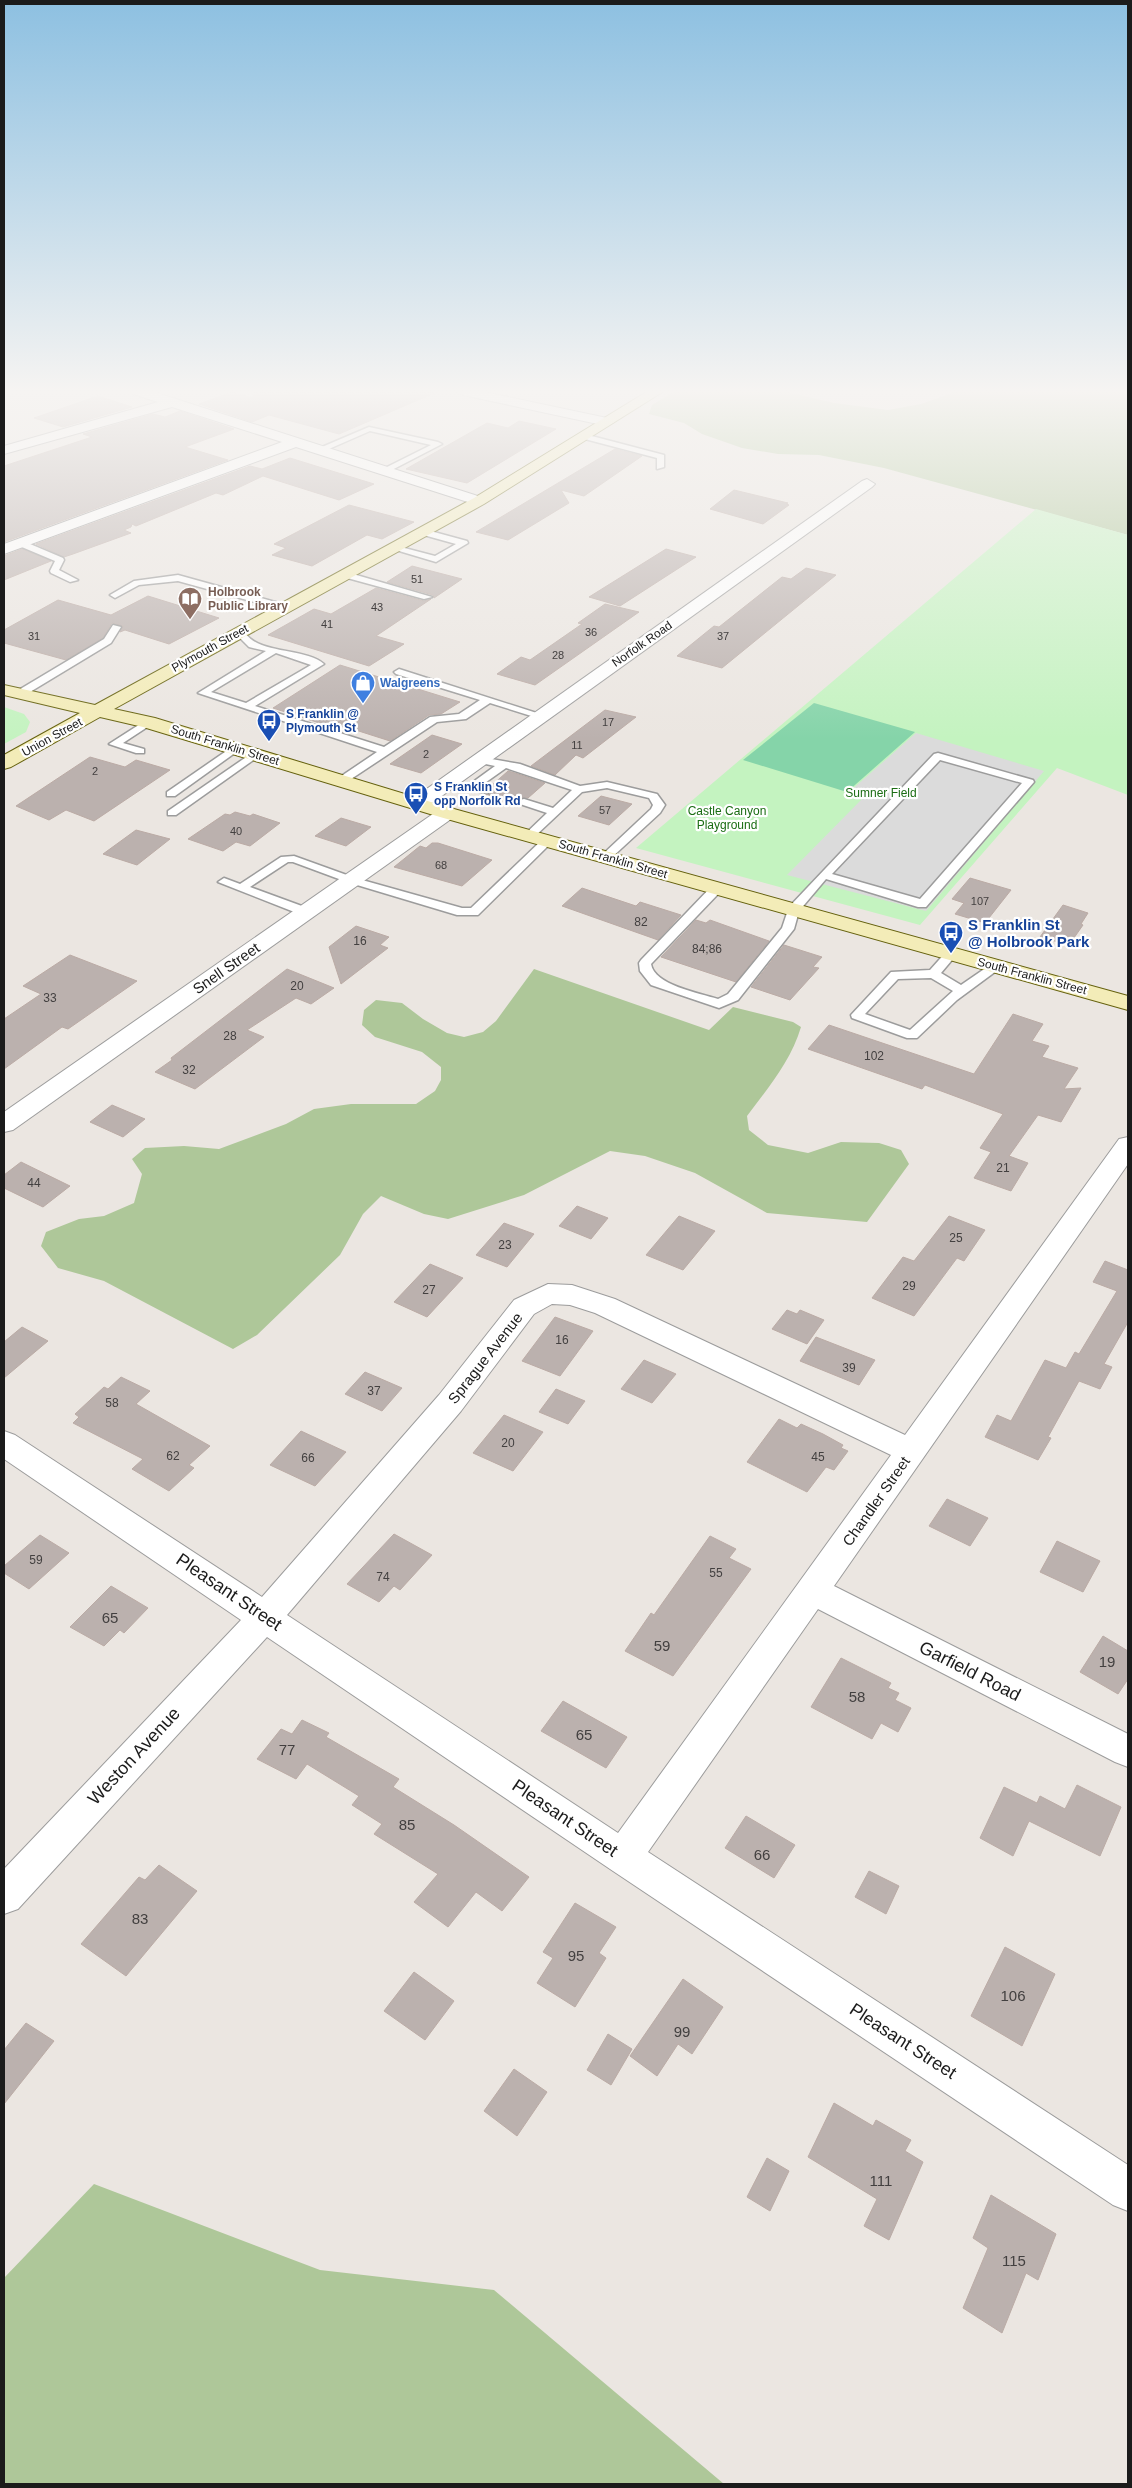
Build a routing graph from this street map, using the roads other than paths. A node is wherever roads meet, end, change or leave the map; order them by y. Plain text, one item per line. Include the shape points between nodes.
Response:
1 (118, 507) edge
2 (468, 507) edge
3 (835, 507) edge
4 (423, 532) junction
5 (20, 543) junction
6 (394, 548) junction
7 (4, 549) edge
8 (343, 574) junction
9 (72, 580) dead end
10 (115, 595) dead end
11 (427, 597) dead end
12 (283, 607) junction
13 (116, 627) dead end
14 (239, 635) junction
15 (270, 649) junction
16 (399, 672) dead end
17 (12, 691) edge
18 (488, 700) junction
19 (247, 707) junction
20 (100, 710) junction
21 (541, 716) junction
22 (148, 722) junction
23 (140, 751) dead end
24 (246, 751) junction
25 (385, 751) junction
26 (480, 760) junction
27 (4, 764) edge
28 (504, 764) junction
29 (341, 781) junction
30 (579, 789) junction
31 (486, 791) dead end
32 (171, 794) dead end
33 (524, 802) dead end
34 (418, 804) junction
35 (447, 812) junction
36 (555, 812) junction
37 (172, 813) dead end
38 (538, 838) junction
39 (606, 858) junction
40 (824, 875) junction
41 (351, 880) junction
42 (224, 882) dead end
43 (241, 888) junction
44 (716, 888) junction
45 (793, 910) junction
46 (306, 912) junction
47 (950, 954) junction
48 (997, 966) junction
49 (934, 974) junction
50 (960, 990) junction
51 (1128, 1003) edge
52 (4, 1124) edge
53 (1128, 1145) edge
54 (4, 1443) edge
55 (911, 1451) junction
56 (812, 1590) junction
57 (265, 1617) junction
58 (1128, 1751) edge
59 (623, 1857) junction
60 (4, 1896) edge
61 (1128, 2190) edge

1 - 5 street
2 - 4 main road, Plymouth Street
3 - 21 street, Norfolk Road
4 - 6 main road, Plymouth Street
4 - 6 lane via 464,543 436,559
5 - 7 street
5 - 9 lane via 60,560 54,572
6 - 8 main road, Plymouth Street
8 - 11 lane
8 - 12 main road, Plymouth Street
10 - 12 lane via 137,583 178,578
12 - 14 main road, Plymouth Street
13 - 17 lane via 108,641
14 - 15 lane via 246,643
14 - 20 main road, Plymouth Street
15 - 19 lane via 203,693
15 - 19 lane via 319,664
16 - 18 lane
17 - 20 main road, South Franklin Street
18 - 21 lane
18 - 25 lane via 462,717 434,718
19 - 25 lane
20 - 22 main road, South Franklin Street
20 - 27 main road, Union Street
21 - 26 street, Norfolk Road
22 - 23 lane via 114,744
22 - 24 main road, South Franklin Street
24 - 29 main road, South Franklin Street
24 - 32 lane
24 - 37 lane
25 - 29 lane
26 - 28 lane
26 - 34 street, Norfolk Road
28 - 30 lane
28 - 31 lane via 477,784 477,789
29 - 34 main road, South Franklin Street
30 - 36 lane
30 - 39 lane via 607,785 653,796 659,805
33 - 36 lane
34 - 35 main road, South Franklin Street
35 - 38 main road, South Franklin Street
35 - 41 street, Snell Street
36 - 38 lane
38 - 39 main road, South Franklin Street
38 - 41 lane via 474,912 461,912
39 - 44 main road, South Franklin Street
40 - 40 lane via 922,904 1029,782 938,756
40 - 45 lane
41 - 43 lane via 294,859 285,859
41 - 46 street, Snell Street
42 - 43 lane
43 - 46 lane
44 - 45 main road, South Franklin Street
44 - 45 lane via 644,963 655,982 719,1004 733,997 788,928
45 - 47 main road, South Franklin Street
46 - 52 street, Snell Street
47 - 48 main road, South Franklin Street
47 - 49 lane
48 - 50 lane
48 - 51 main road, South Franklin Street
49 - 50 lane
49 - 50 lane via 895,975 857,1015 912,1035
53 - 55 street, Chandler Street
54 - 57 street, Pleasant Street
55 - 56 street, Chandler Street
55 - 57 street, Sprague Avenue via 605,1306 572,1295 548,1294 524,1307 450,1403
56 - 58 street, Garfield Road
56 - 59 street, Chandler Street
57 - 59 street, Pleasant Street
57 - 60 street, Weston Avenue
59 - 61 street, Pleasant Street

